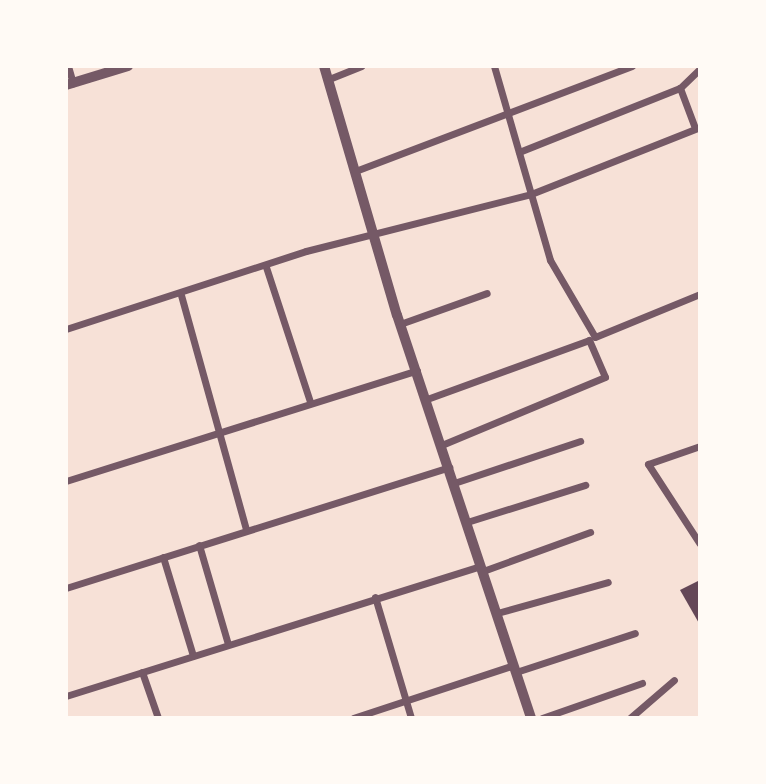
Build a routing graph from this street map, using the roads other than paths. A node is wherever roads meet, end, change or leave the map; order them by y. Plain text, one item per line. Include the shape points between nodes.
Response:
1 (68, 66) edge
2 (128, 66) edge
3 (324, 66) edge
4 (362, 66) edge
5 (494, 66) edge
6 (632, 66) edge
7 (695, 69) edge
8 (329, 79) junction
9 (70, 84) edge
10 (680, 88) junction
11 (508, 114) junction
12 (697, 128) edge
13 (519, 152) junction
14 (358, 170) junction
15 (531, 194) junction
16 (374, 231) junction
17 (266, 267) junction
18 (487, 293) dead end
19 (699, 294) edge
20 (181, 295) junction
21 (400, 324) junction
22 (66, 329) edge
23 (416, 370) junction
24 (427, 399) junction
25 (310, 402) junction
26 (219, 432) junction
27 (580, 441) dead end
28 (442, 445) junction
29 (699, 446) edge
30 (449, 467) junction
31 (66, 481) edge
32 (454, 483) junction
33 (585, 485) dead end
34 (467, 522) junction
35 (246, 530) junction
36 (590, 532) dead end
37 (699, 544) edge
38 (199, 545) junction
39 (163, 557) junction
40 (482, 568) junction
41 (608, 582) dead end
42 (66, 588) edge
43 (375, 597) junction
44 (497, 613) junction
45 (635, 634) dead end
46 (228, 644) junction
47 (193, 656) junction
48 (515, 668) junction
49 (142, 672) junction
50 (674, 680) dead end
51 (642, 683) dead end
52 (66, 696) edge
53 (405, 700) junction
54 (158, 718) edge
55 (353, 718) edge
56 (411, 718) edge
57 (531, 718) edge
58 (542, 718) edge
59 (630, 718) edge

1 - 9 street
2 - 9 street
3 - 8 street
4 - 8 street
5 - 11 street
6 - 11 street
7 - 10 street
8 - 14 street
10 - 12 street
10 - 13 street
11 - 13 street
11 - 14 street
12 - 15 street
13 - 15 street
14 - 16 street
15 - 16 street
15 - 19 street via 550,260 595,337
16 - 17 street
16 - 21 street
17 - 20 street
17 - 25 street
18 - 21 street
20 - 22 street
20 - 26 street
21 - 23 street
23 - 24 street
23 - 25 street
24 - 28 street
24 - 28 street via 589,340 605,377
25 - 26 street
26 - 31 street
26 - 35 street
27 - 32 street
28 - 30 street
29 - 37 street via 648,464
30 - 32 street
30 - 35 street
32 - 34 street
33 - 34 street
34 - 40 street
35 - 38 street
36 - 40 street
38 - 39 street
38 - 46 street
39 - 42 street
39 - 47 street
40 - 43 street
40 - 44 street
41 - 44 street
43 - 46 street
43 - 53 street
44 - 48 street
45 - 48 street
46 - 47 street
47 - 49 street
48 - 53 street
48 - 57 street
49 - 52 street
49 - 54 street
50 - 59 street
51 - 58 street
53 - 55 street
53 - 56 street

